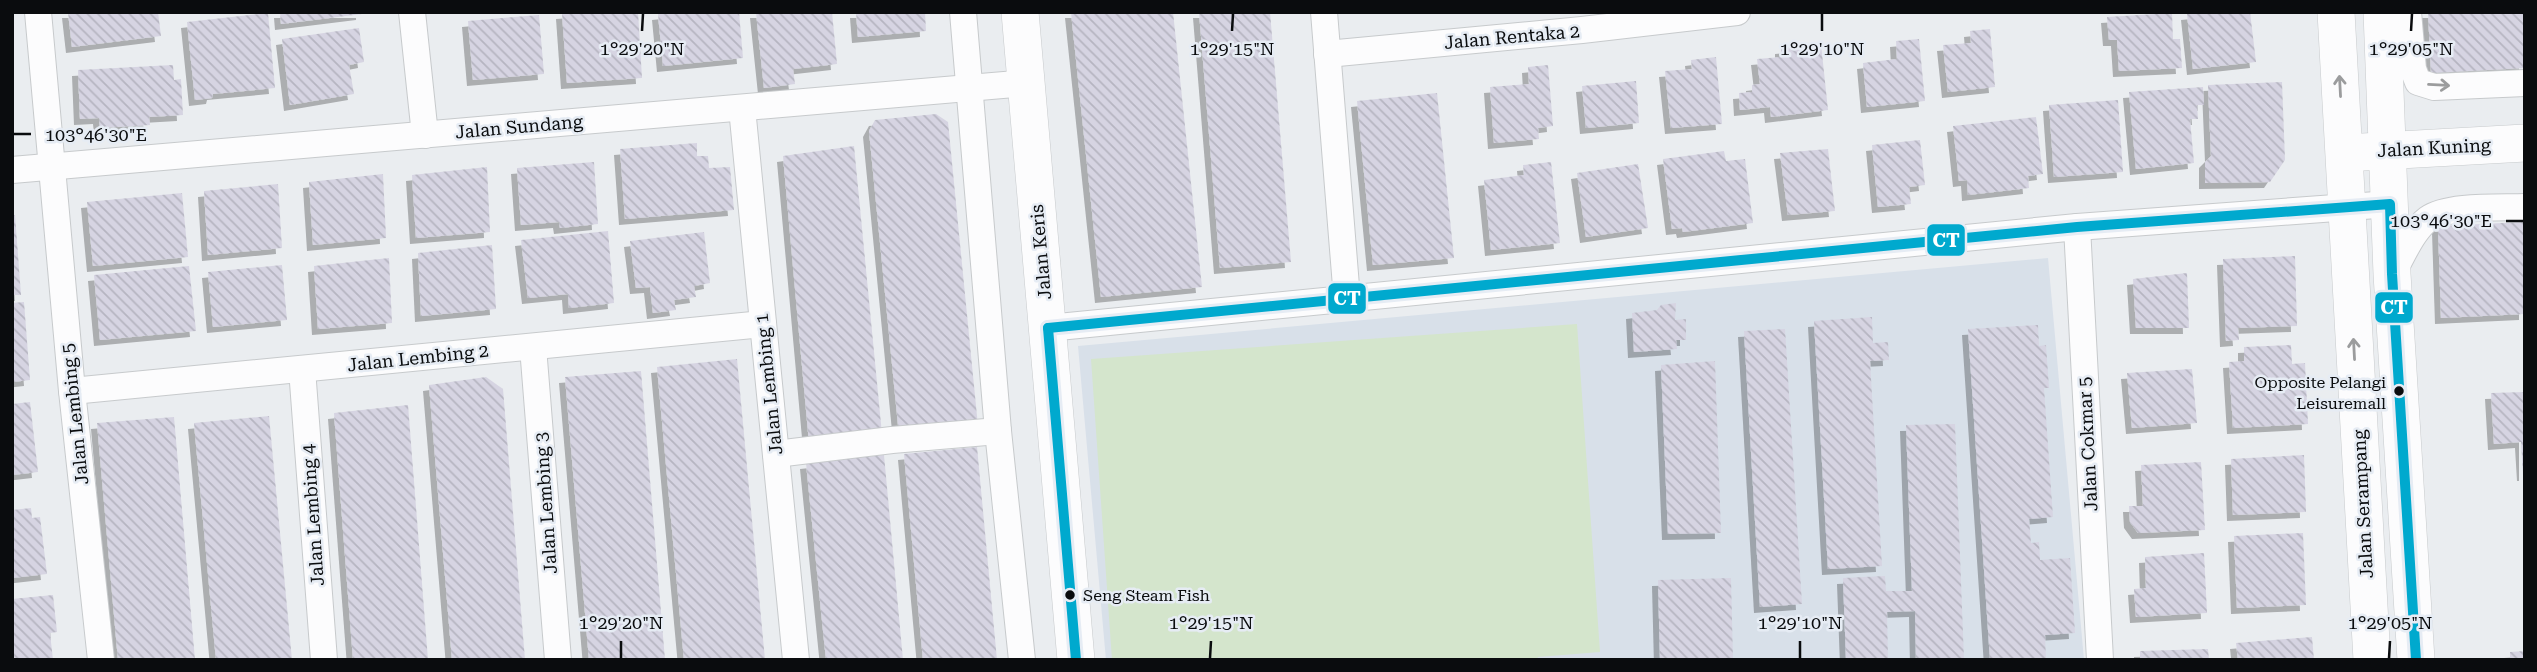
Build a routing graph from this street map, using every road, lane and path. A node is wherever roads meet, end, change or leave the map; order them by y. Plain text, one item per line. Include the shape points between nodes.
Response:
1 (38, 12) edge
2 (412, 12) edge
3 (963, 12) edge
4 (1020, 12) edge
5 (1324, 12) edge
6 (1737, 12) edge
7 (2336, 12) edge
8 (2382, 12) edge
9 (2408, 12) edge
10 (1581, 21) edge
11 (1327, 54) junction
12 (1026, 83) junction
13 (2525, 83) edge
14 (970, 88) junction
15 (742, 108) junction
16 (425, 135) junction
17 (2525, 143) edge
18 (2388, 150) junction
19 (2344, 154) junction
20 (52, 167) junction
21 (12, 170) edge
22 (2390, 204) junction
23 (2347, 206) junction
24 (2525, 207) edge
25 (2077, 227) junction
26 (2392, 274) junction
27 (1348, 299) junction
28 (763, 324) junction
29 (1048, 328) junction
30 (533, 347) junction
31 (302, 369) junction
32 (72, 390) junction
33 (998, 430) junction
34 (776, 454) junction
35 (100, 660) edge
36 (324, 660) edge
37 (558, 660) edge
38 (796, 660) edge
39 (1022, 660) edge
40 (1076, 660) edge
41 (2100, 660) edge
42 (2372, 660) edge
43 (2416, 660) edge

1 - 20 street, Jalan Lembing 5
2 - 16 street
3 - 14 street
4 - 12 main road, Jalan Keris
5 - 11 street
6 - 10 street, Jalan Rentaka 2
19 -> 7 main road, Jalan Serampang
8 - 18 main road
9 -> 13 street via 2418,82 2434,87
10 - 11 street, Jalan Rentaka 2
11 - 27 street
12 - 14 street, Jalan Sundang
12 - 29 main road, Jalan Keris
14 - 15 street, Jalan Sundang
14 - 33 street
15 - 16 street, Jalan Sundang
15 - 28 street, Jalan Lembing 1
16 - 20 street, Jalan Sundang
17 - 18 main road, Jalan Kuning
18 - 19 main road, Jalan Kuning
18 - 22 main road
19 - 23 main road, Jalan Serampang
20 - 21 street, Jalan Sundang
20 - 32 street, Jalan Lembing 5
22 - 23 street
22 - 26 main road
23 - 25 street
42 -> 23 main road, Jalan Serampang
24 - 26 street via 2445,211 2428,219
25 - 27 street
25 - 41 street, Jalan Cokmar 5
26 - 43 main road
27 - 29 street
28 - 30 street, Jalan Lembing 2
28 - 34 street, Jalan Lembing 1
29 - 40 main road, Jalan Keris
30 - 31 street, Jalan Lembing 2
30 - 37 street, Jalan Lembing 3
31 - 32 street, Jalan Lembing 2
31 - 36 street, Jalan Lembing 4
32 - 35 street, Jalan Lembing 5
33 - 34 street
33 - 39 street
34 - 38 street, Jalan Lembing 1

